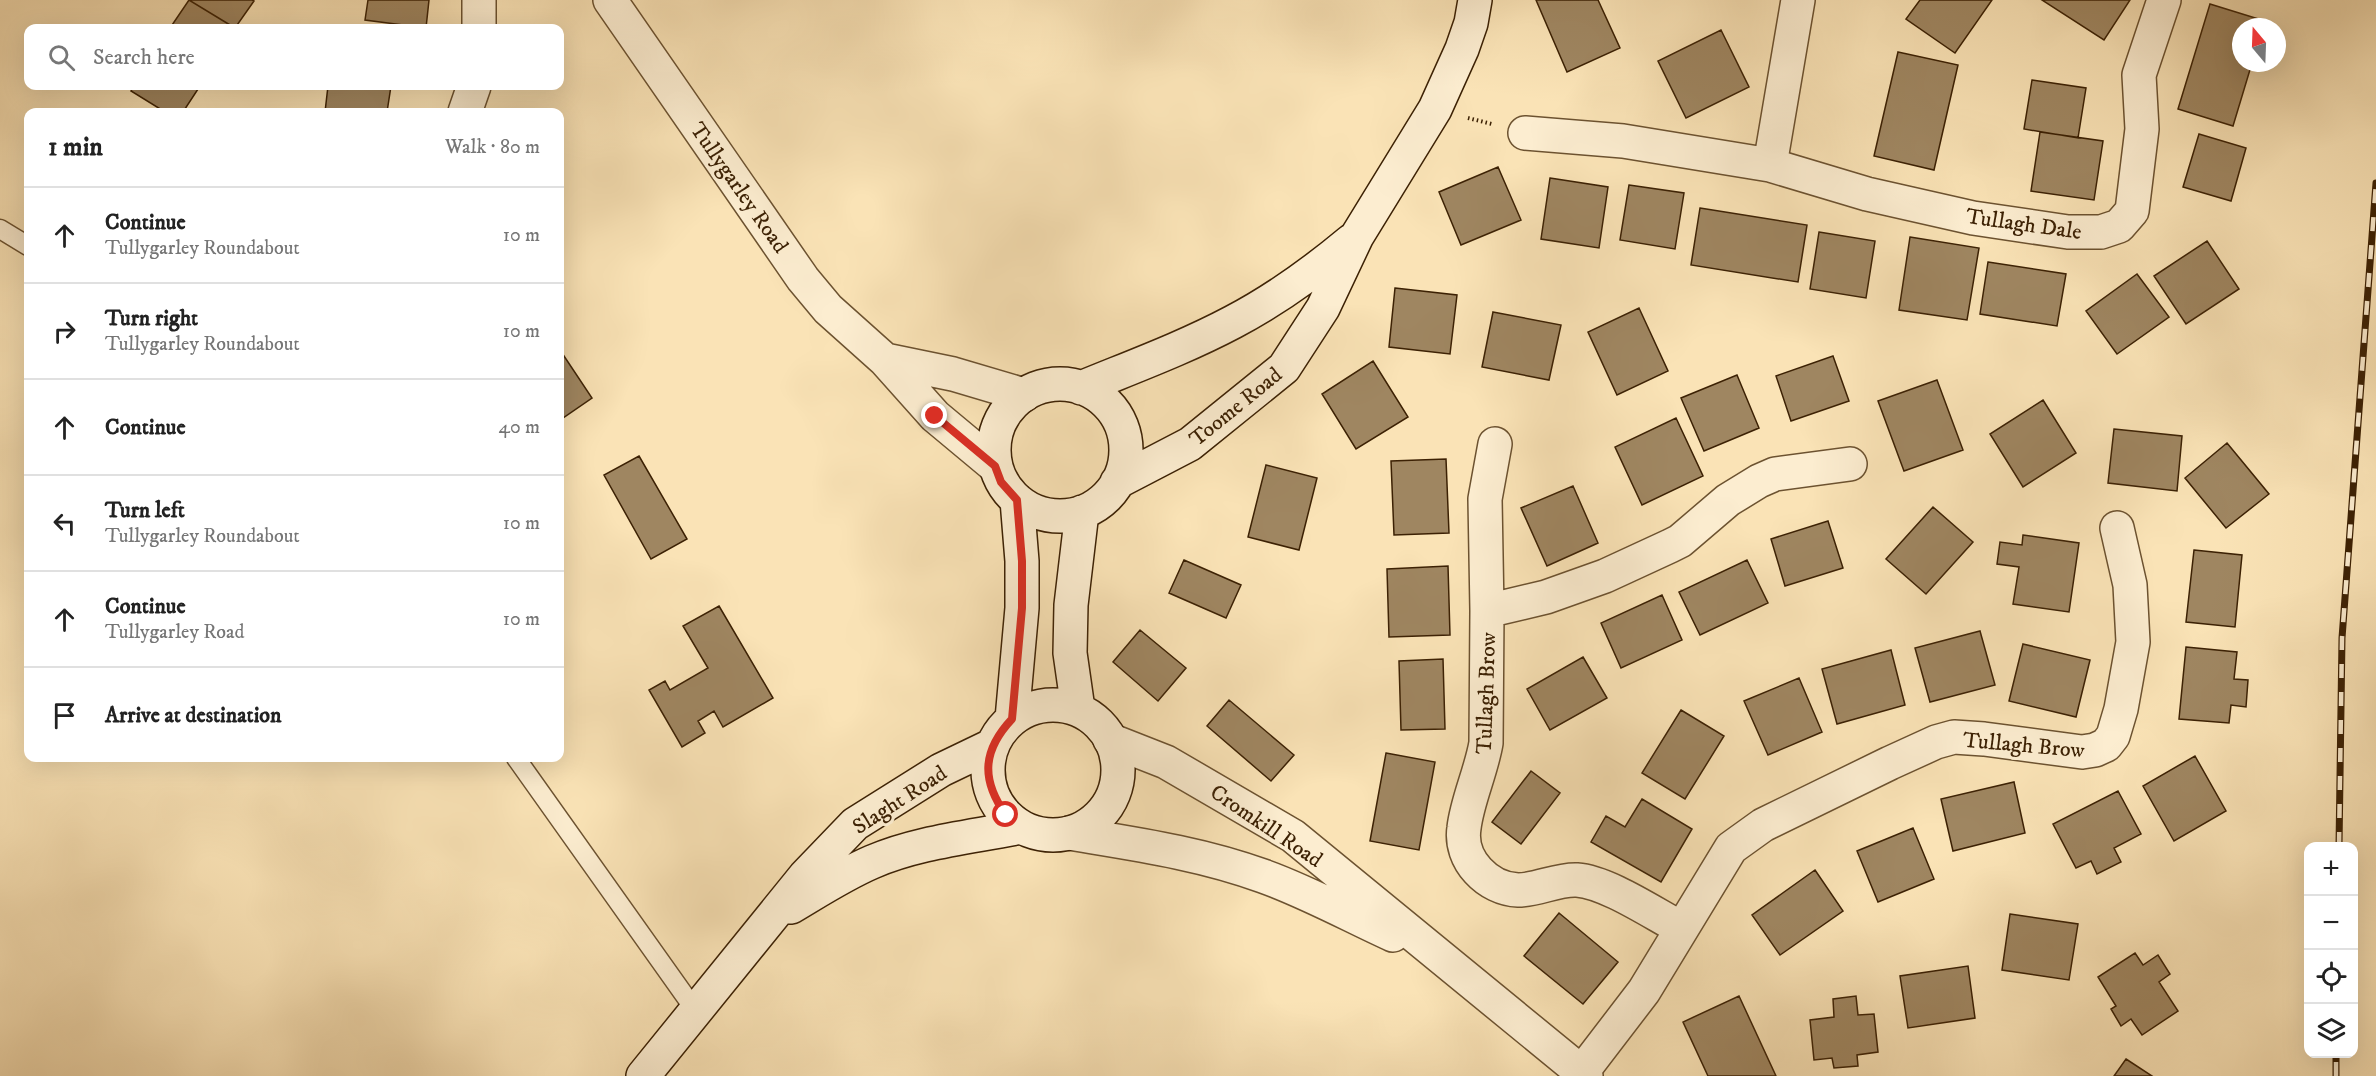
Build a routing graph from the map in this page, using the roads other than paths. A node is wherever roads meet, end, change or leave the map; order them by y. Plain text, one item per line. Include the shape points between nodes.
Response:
1 (479, 0) edge
2 (610, 0) edge
3 (1475, 0) edge
4 (1798, 0) edge
5 (2164, 0) edge
6 (479, 24) edge
7 (473, 90) edge
8 (466, 108) edge
9 (1525, 133) road end
10 (1770, 165) junction
11 (0, 229) edge
12 (1357, 236) junction
13 (24, 244) edge
14 (885, 360) junction
15 (1081, 388) junction
16 (1024, 395) junction
17 (1495, 444) dead end
18 (1850, 464) dead end
19 (995, 466) junction
20 (1117, 482) junction
21 (1017, 500) junction
22 (1082, 512) junction
23 (2117, 528) dead end
24 (1488, 611) junction
25 (1078, 710) junction
26 (1012, 719) junction
27 (1110, 740) junction
28 (993, 745) junction
29 (519, 762) edge
30 (1021, 827) junction
31 (1070, 833) junction
32 (769, 920) junction
33 (1681, 928) junction
34 (1438, 955) junction
35 (695, 1010) junction
36 (1584, 1074) edge
37 (643, 1076) edge

1 - 6 street
2 - 14 street, Tullygarley Road via 803,279 828,309
3 - 12 street, Toome Road via 1465,40 1435,109
4 - 10 street
5 - 10 street, Tullagh Dale via 2140,67 2142,129 2132,211 2111,230 2084,233 1973,218 1867,194
7 - 8 street
9 - 10 street, Tullagh Dale via 1623,141
11 - 13 lane
12 - 15 street, Toome Road via 1328,261 1234,322
12 - 20 street, Toome Road via 1323,308 1284,368 1190,444
14 - 16 street, Tullygarley Road via 953,374
14 - 19 street, Tullygarley Road via 935,416
15 - 16 street via 1064,384 1046,386
15 - 20 street via 1105,402 1122,426 1126,455
16 - 19 street via 1004,415 996,431
17 - 24 street, Tullagh Brow via 1485,499
18 - 24 street, Tullagh Brow via 1775,474 1743,490 1670,546 1605,576 1546,597
19 - 21 street via 1001,482
20 - 22 street via 1107,496
21 - 22 street via 1042,514
21 - 26 street via 1022,608
22 - 25 street via 1070,653
23 - 33 street, Tullagh Brow via 2130,585 2133,642 2117,725 2106,745 2082,752 1984,739 1954,737 1936,742 1763,825 1731,848
24 - 33 street, Tullagh Brow via 1486,743 1463,829 1464,842 1480,874 1491,883 1520,890 1568,880 1590,882
25 - 26 street via 1036,707
25 - 27 street via 1094,720
26 - 28 street
27 - 31 street via 1118,769 1109,803 1099,816
27 - 34 street, Cromkill Road via 1166,762 1293,836
28 - 30 street via 988,763 995,800
28 - 32 street, Slaght Road via 941,770 855,824 804,876
29 - 35 lane
30 - 31 street via 1036,833
30 - 32 street, Slaght Road via 937,843 874,861
31 - 34 street, Cromkill Road via 1206,858 1263,876
32 - 35 street, Slaght Road
33 - 36 street, Tullagh Brow via 1644,991
34 - 36 street, Cromkill Road
35 - 37 street, Slaght Road

